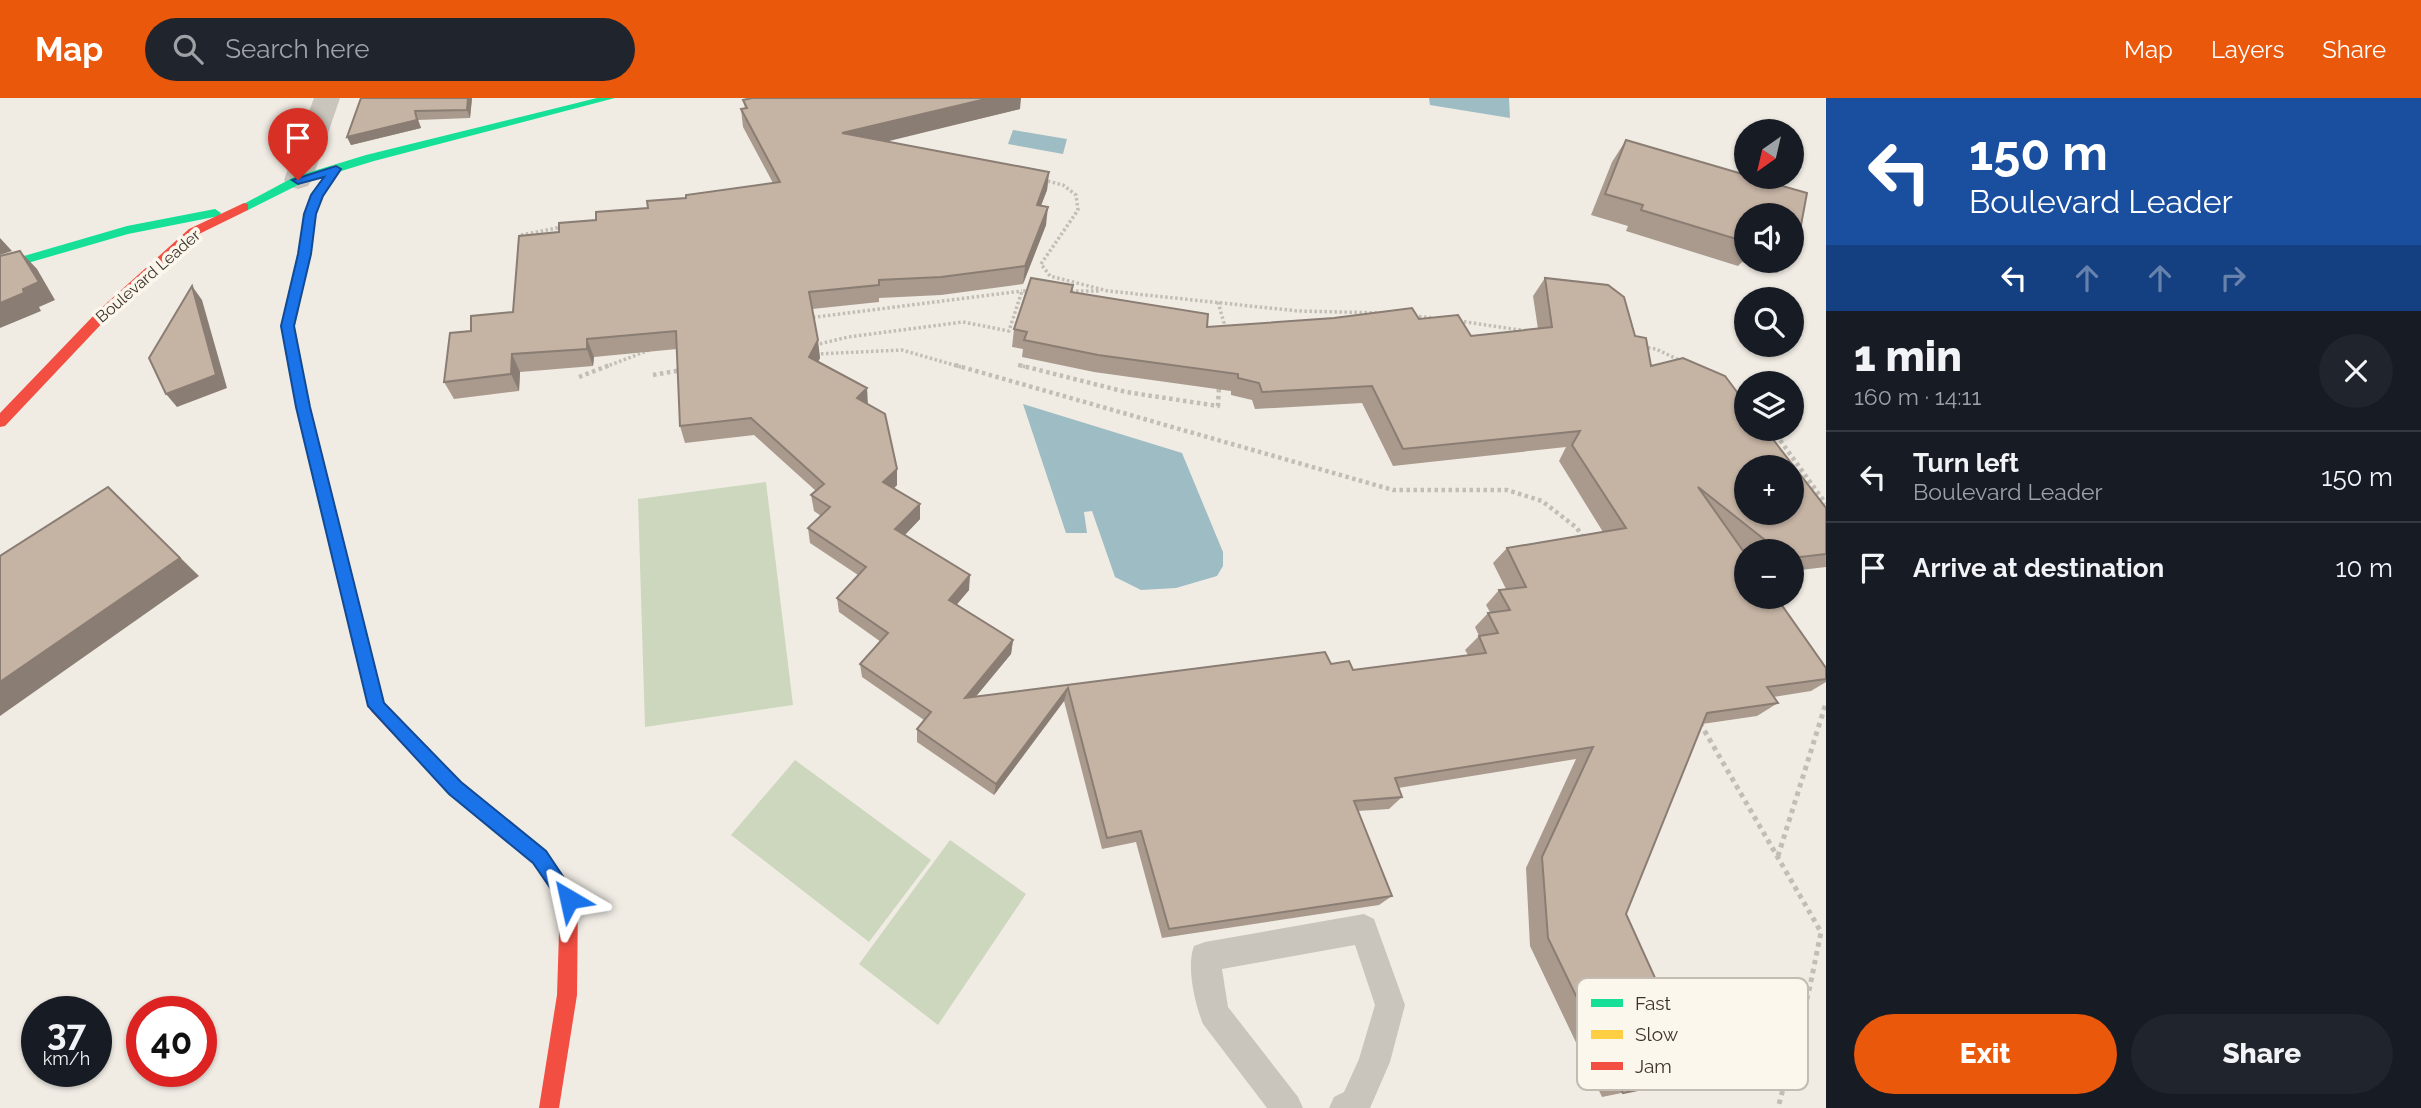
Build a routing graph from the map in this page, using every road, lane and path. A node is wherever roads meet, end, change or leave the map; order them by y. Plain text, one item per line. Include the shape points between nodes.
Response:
1 (327, 98) edge
2 (610, 98) edge
3 (336, 169) junction
4 (1038, 179) edge
5 (298, 180) junction
6 (244, 206) junction
7 (575, 224) edge
8 (521, 235) edge
9 (0, 267) edge
10 (1022, 290) junction
11 (1034, 290) edge
12 (1059, 291) edge
13 (1108, 291) junction
14 (1218, 302) junction
15 (1387, 313) edge
16 (1412, 316) edge
17 (802, 319) edge
18 (1437, 319) edge
19 (1449, 320) edge
20 (1539, 333) edge
21 (1223, 337) edge
22 (1630, 345) edge
23 (659, 346) edge
24 (809, 347) edge
25 (810, 354) edge
26 (1018, 365) dead end
27 (1692, 366) edge
28 (692, 369) edge
29 (653, 375) dead end
30 (579, 377) edge
31 (1220, 378) edge
32 (0, 422) edge
33 (1781, 441) edge
34 (1826, 504) edge
35 (1584, 539) edge
36 (1826, 703) edge
37 (1699, 721) edge
38 (1777, 857) junction
39 (1808, 995) edge
40 (1783, 1090) edge
41 (548, 1108) edge
42 (1287, 1108) edge
43 (1345, 1108) edge
44 (1778, 1108) edge

1 - 5 street
2 - 3 street, Boulevard Leader
3 - 5 street, Boulevard Leader
3 - 41 street via 310,214 288,326 303,407 377,706 455,788 539,857 569,899 567,995
4 - 13 path via 1063,185 1076,195 1078,210 1041,264 1050,276
5 - 6 street, Boulevard Leader
6 - 9 street via 127,230
6 - 32 street, Boulevard Leader via 193,232 103,314
7 - 8 path
10 - 11 path
10 - 17 path
10 - 24 path via 1009,331 963,322 848,337
12 - 13 path
13 - 14 path
14 - 15 path via 1298,311
14 - 21 path
16 - 18 path
19 - 20 path
22 - 27 path via 1656,349
23 - 30 path
25 - 35 path via 902,350 1393,490 1507,490 1542,502 1577,528
26 - 31 path via 1126,392 1218,406
28 - 29 path
33 - 34 path
36 - 38 path
37 - 38 path
38 - 39 path via 1821,932
40 - 44 path
42 - 43 lane via 1214,1013 1205,957 1364,929 1390,1005 1374,1062 1354,1104

